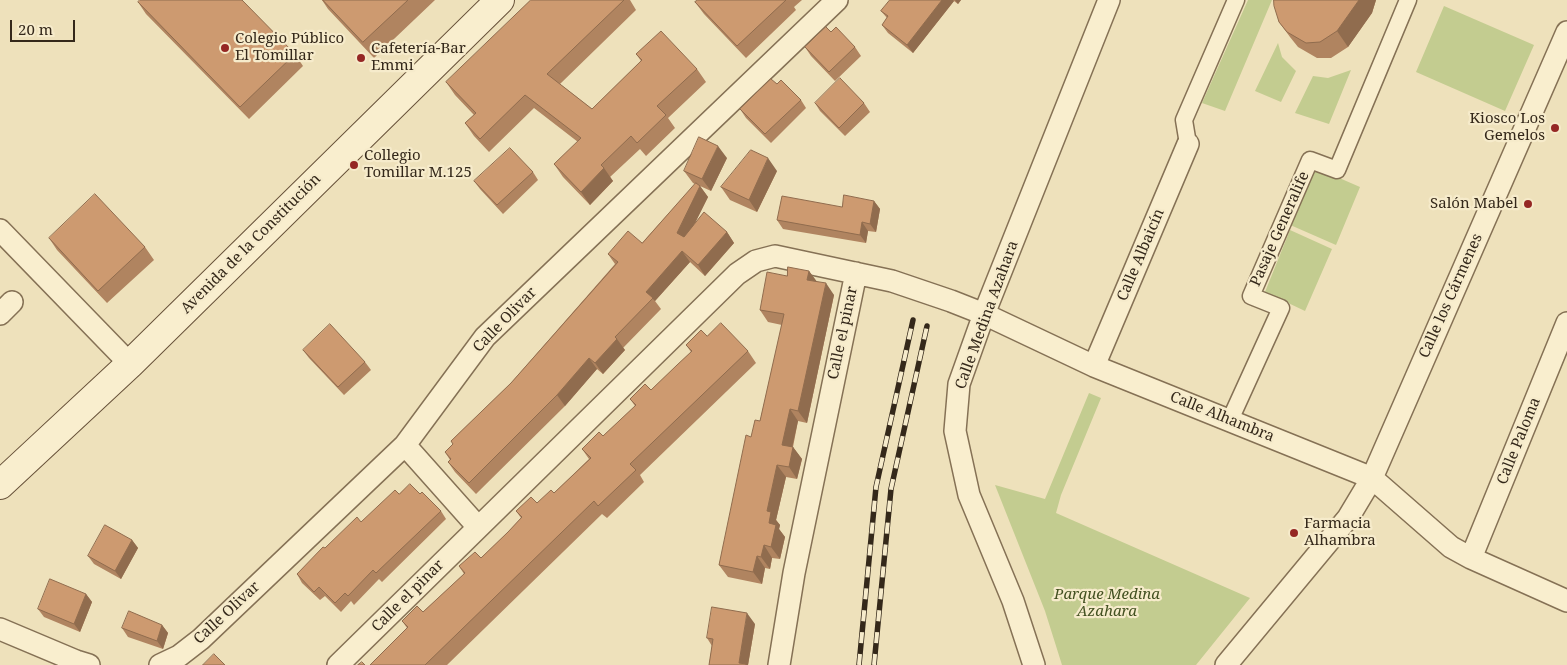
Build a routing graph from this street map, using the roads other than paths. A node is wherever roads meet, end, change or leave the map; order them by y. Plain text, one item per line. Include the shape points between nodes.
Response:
1 (500, 0) edge
2 (837, 0) edge
3 (1109, 0) edge
4 (1236, 0) edge
5 (1408, 0) edge
6 (1567, 32) edge
7 (1188, 144) joint
8 (0, 230) edge
9 (856, 273) junction
10 (984, 314) junction
11 (1567, 323) edge
12 (130, 364) junction
13 (1094, 366) junction
14 (1230, 420) junction
15 (405, 445) junction
16 (1372, 478) junction
17 (0, 485) edge
18 (478, 527) junction
19 (1471, 558) junction
20 (1567, 602) edge
21 (0, 629) edge
22 (89, 665) edge
23 (160, 665) edge
24 (338, 665) edge
25 (779, 665) edge
26 (1034, 665) edge
27 (1226, 665) edge

1 - 12 main road, Avenida de la Constitución
2 - 15 street, Calle Olivar via 485,337
3 - 10 street, Calle Medina Azahara
4 - 7 street via 1184,120
5 - 14 street, Pasaje Generalife via 1337,170 1310,160 1251,296 1281,308
6 - 16 street, Calle los Cármenes
7 - 13 street, Calle Albaicín
8 - 12 street
9 - 10 street, Calle Alhambra via 892,281
9 - 18 street, Calle el pinar via 775,256 756,261 737,274
9 - 25 street, Calle el pinar via 796,564
10 - 13 street, Calle Alhambra
10 - 26 street, Calle Medina Azahara via 959,384 956,431 969,495 1013,601
11 - 19 street, Calle Paloma
12 - 17 main road, Avenida de la Constitución
13 - 14 street, Calle Alhambra
14 - 16 street, Calle Alhambra
15 - 18 street
15 - 23 street, Calle Olivar via 201,639 179,656
16 - 19 street, Calle Alhambra via 1451,547
16 - 27 street, Calle los Cármenes via 1348,518
18 - 24 street, Calle el pinar
19 - 20 street, Calle Alhambra
21 - 22 street

